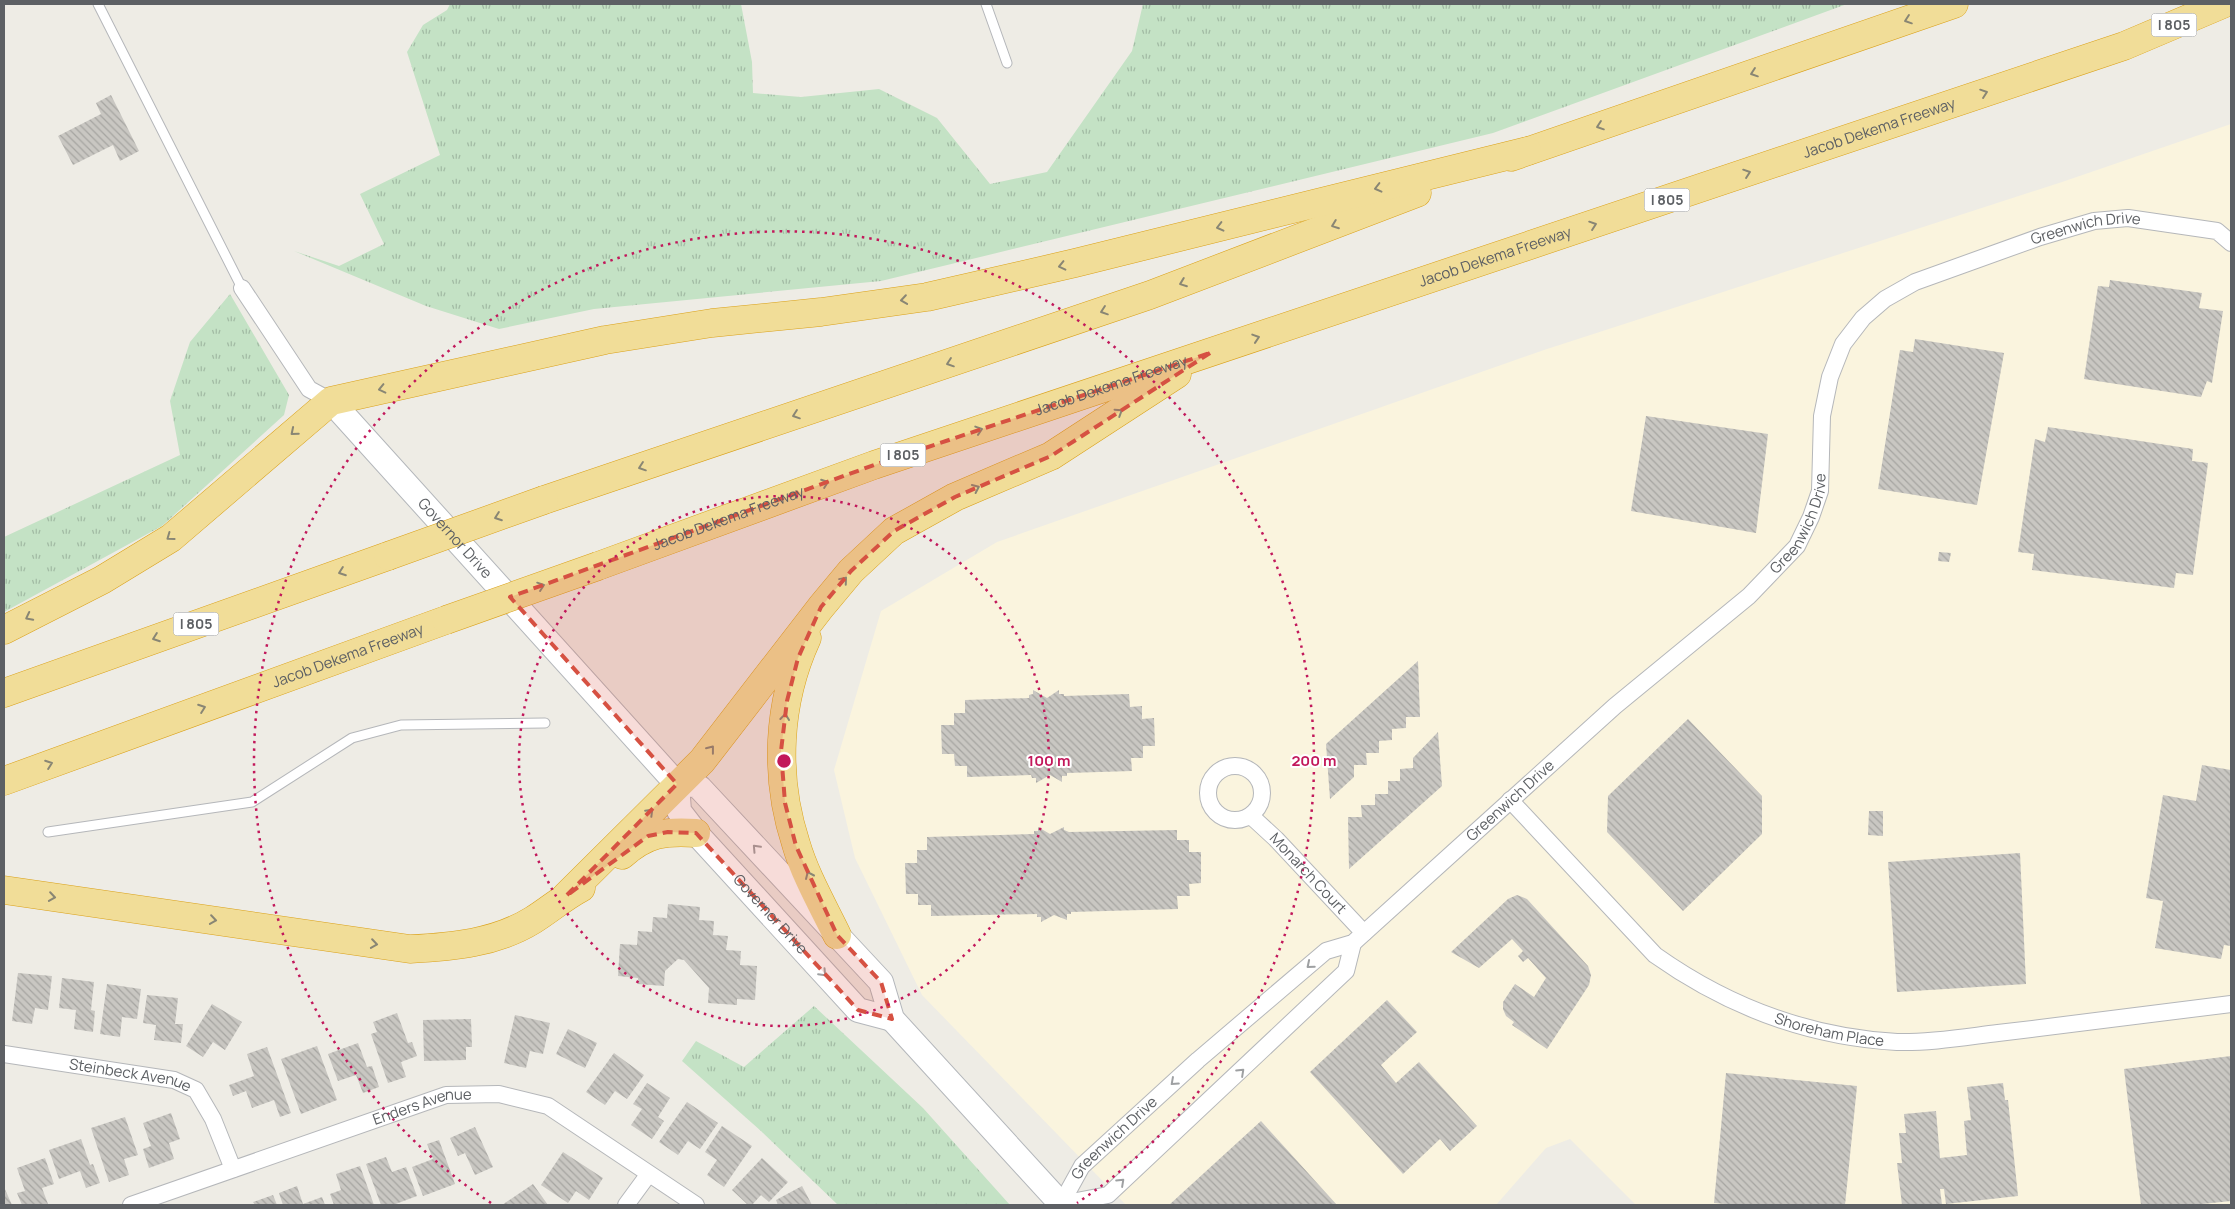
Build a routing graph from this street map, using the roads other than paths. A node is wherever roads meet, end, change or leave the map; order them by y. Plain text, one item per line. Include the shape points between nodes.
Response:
1 (98, 4) edge
2 (986, 4) edge
3 (1954, 4) edge
4 (2224, 4) edge
5 (2231, 20) edge
6 (2124, 46) junction
7 (1007, 63) dead end
8 (1527, 151) junction
9 (2231, 243) edge
10 (242, 288) joint
11 (1210, 353) junction
12 (331, 401) junction
13 (821, 607) junction
14 (4, 630) edge
15 (4, 693) edge
16 (545, 723) dead end
17 (4, 781) edge
18 (677, 784) junction
19 (1510, 800) junction
20 (1251, 816) dead end
21 (48, 832) dead end
22 (696, 833) junction
23 (4, 890) edge
24 (566, 896) junction
25 (837, 935) junction
26 (1358, 938) junction
27 (2231, 1004) edge
28 (892, 1020) junction
29 (4, 1054) edge
30 (233, 1170) junction
31 (648, 1175) junction
32 (131, 1205) edge
33 (626, 1205) edge
34 (696, 1205) edge
35 (1062, 1205) edge

1 - 10 lane
2 - 7 lane
3 -> 8 highway, I 805
4 - 6 highway, Jacob Dekema Freeway / I 805
5 - 6 highway
11 -> 6 highway, Jacob Dekema Freeway / I 805
8 -> 12 highway via 1075,263 927,296 605,340
8 -> 15 highway, I 805, bridge via 1150,295 544,500
9 - 19 street, Greenwich Drive via 2217,231 2128,218 2094,221 1915,282 1885,298 1863,318 1844,344 1830,376 1822,416 1820,490 1797,546 1749,596 1622,700
10 - 12 street, Governor Drive via 309,389
13 -> 11 highway via 851,572 894,531 955,497 1051,456
17 -> 11 highway, Jacob Dekema Freeway / I 805, bridge via 874,465
12 -> 14 highway via 170,538 102,580
12 - 18 main road, Governor Drive
18 -> 13 highway via 702,761
25 -> 13 highway via 796,846 785,804 781,751 787,701 798,658
16 - 21 lane via 401,725 352,738 252,802
18 - 22 main road, Governor Drive via 679,811
24 -> 18 highway
25 -> 18 main road via 700,788
19 - 26 street, Greenwich Drive
19 - 27 street, Shoreham Place via 1655,954 1731,1001 1777,1020 1835,1035 1916,1042
20 - 26 street, Monarch Court via 1276,839
22 - 24 highway via 668,832 648,836 591,882
22 -> 28 main road, Governor Drive via 858,1010
23 -> 24 highway via 410,949 458,946 493,937 532,921
25 - 28 main road via 881,982
26 -> 35 street, Greenwich Drive via 1326,951 1198,1060 1082,1166
35 -> 26 street, Greenwich Drive via 1108,1195 1346,971
28 - 35 main road
29 - 30 street, Steinbeck Avenue via 174,1080 196,1090 213,1119
30 - 31 street, Enders Avenue via 446,1095 499,1094 548,1106
30 - 32 street, Enders Avenue
31 - 33 street
31 - 34 street, Enders Avenue

